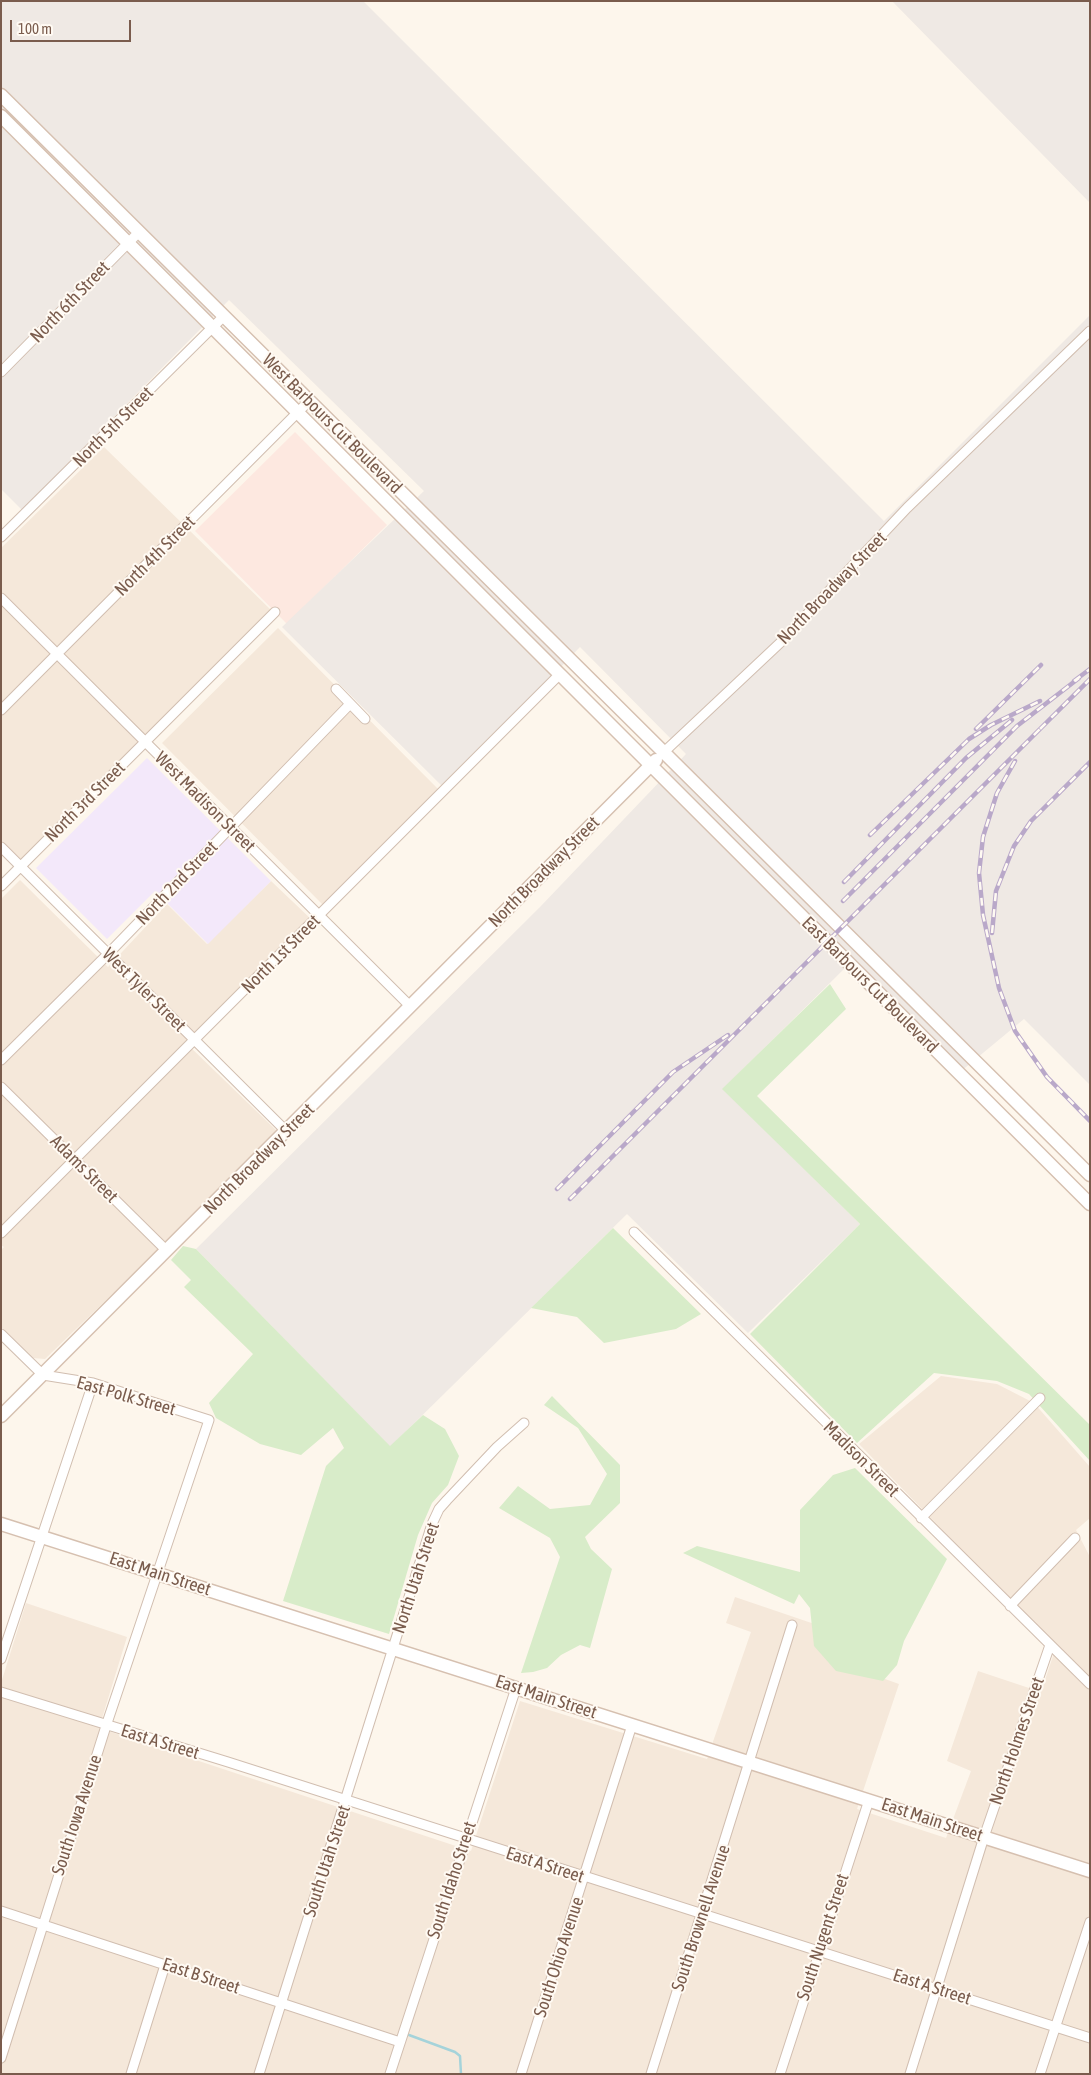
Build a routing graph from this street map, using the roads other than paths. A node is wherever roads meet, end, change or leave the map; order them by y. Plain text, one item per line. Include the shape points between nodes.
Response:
1 (1, 95) edge
2 (1, 116) edge
3 (139, 232) junction
4 (128, 243) junction
5 (224, 316) junction
6 (213, 328) junction
7 (1090, 331) edge
8 (1, 372) edge
9 (309, 401) junction
10 (297, 413) junction
11 (399, 491) junction
12 (387, 502) junction
13 (1, 537) edge
14 (456, 547) junction
15 (443, 558) junction
16 (1, 598) edge
17 (275, 612) dead end
18 (58, 653) junction
19 (560, 674) junction
20 (336, 689) dead end
21 (350, 704) junction
22 (1, 710) edge
23 (365, 718) dead end
24 (145, 742) junction
25 (664, 752) junction
26 (651, 765) junction
27 (231, 828) junction
28 (1, 847) edge
29 (21, 867) junction
30 (1, 886) edge
31 (813, 899) junction
32 (799, 913) junction
33 (319, 916) junction
34 (108, 954) junction
35 (410, 1006) junction
36 (953, 1038) junction
37 (195, 1040) junction
38 (938, 1053) junction
39 (1, 1060) edge
40 (1, 1087) edge
41 (287, 1132) junction
42 (74, 1159) junction
43 (1090, 1175) edge
44 (1090, 1204) edge
45 (634, 1232) dead end
46 (1, 1233) edge
47 (167, 1250) junction
48 (1, 1334) edge
49 (43, 1375) junction
50 (93, 1383) junction
51 (1040, 1398) dead end
52 (1, 1416) edge
53 (209, 1420) joint
54 (524, 1423) dead end
55 (921, 1518) junction
56 (1, 1524) edge
57 (42, 1537) junction
58 (1075, 1538) dead end
59 (157, 1573) junction
60 (1010, 1606) junction
61 (792, 1626) dead end
62 (1050, 1645) junction
63 (393, 1648) junction
64 (1, 1659) edge
65 (1090, 1684) edge
66 (516, 1688) junction
67 (1, 1692) edge
68 (632, 1725) junction
69 (106, 1726) junction
70 (751, 1763) junction
71 (868, 1800) junction
72 (346, 1802) junction
73 (984, 1837) junction
74 (465, 1840) junction
75 (1090, 1871) edge
76 (584, 1878) junction
77 (1, 1911) edge
78 (702, 1914) junction
79 (1090, 1922) edge
80 (42, 1924) junction
81 (818, 1951) junction
82 (165, 1965) junction
83 (937, 1989) junction
84 (282, 2002) junction
85 (1055, 2026) junction
86 (1090, 2038) edge
87 (400, 2042) junction
88 (1, 2058) edge
89 (131, 2074) edge
90 (259, 2074) edge
91 (390, 2074) edge
92 (521, 2074) edge
93 (651, 2074) edge
94 (780, 2074) edge
95 (910, 2074) edge
96 (1040, 2074) edge

1 - 3 street, West Barbours Cut Boulevard
2 - 4 street, West Barbours Cut Boulevard
3 - 4 street, North 6th Street
3 - 5 street, West Barbours Cut Boulevard
4 - 6 street, West Barbours Cut Boulevard
4 - 8 street, North 6th Street
5 - 6 street, North 5th Street
5 - 9 street, West Barbours Cut Boulevard
6 - 10 street, West Barbours Cut Boulevard
6 - 13 street, North 5th Street
7 - 25 street, North Broadway Street via 907,508 781,642
9 - 10 street, North 4th Street
9 - 11 street, West Barbours Cut Boulevard
10 - 12 street, West Barbours Cut Boulevard
10 - 18 street, North 4th Street
11 - 12 street
11 - 14 street, West Barbours Cut Boulevard
12 - 15 street, West Barbours Cut Boulevard
14 - 15 street
14 - 25 street, West Barbours Cut Boulevard
15 - 19 street, West Barbours Cut Boulevard
16 - 18 street, West Madison Street
17 - 24 street, North 3rd Street
18 - 22 street, North 4th Street
18 - 24 street, West Madison Street
19 - 26 street, West Barbours Cut Boulevard
19 - 33 street, North 1st Street
20 - 21 street
21 - 23 street
21 - 27 street, North 2nd Street
24 - 27 street, West Madison Street
24 - 29 street, North 3rd Street
25 - 26 street, North Broadway Street
25 - 31 street, East Barbours Cut Boulevard
26 - 32 street, East Barbours Cut Boulevard
26 - 35 street, North Broadway Street
27 - 33 street, West Madison Street
27 - 34 street, North 2nd Street
28 - 29 street, West Tyler Street
29 - 30 street, North 3rd Street
29 - 34 street, West Tyler Street
31 - 32 street
31 - 36 street, East Barbours Cut Boulevard
32 - 38 street, East Barbours Cut Boulevard
33 - 35 street, West Madison Street
33 - 37 street, North 1st Street
34 - 37 street, West Tyler Street
34 - 39 street, North 2nd Street
35 - 41 street, North Broadway Street
36 - 38 street
36 - 43 street, East Barbours Cut Boulevard
37 - 41 street, West Tyler Street
37 - 42 street, North 1st Street
38 - 44 street, East Barbours Cut Boulevard
40 - 42 street, Adams Street
41 - 47 street, North Broadway Street
42 - 46 street, North 1st Street
42 - 47 street, Adams Street
45 - 55 street, Madison Street
47 - 49 street, North Broadway Street
48 - 49 street
49 - 50 street, East Polk Street
49 - 52 street, North Broadway Street
50 - 53 street, East Polk Street
50 - 57 street
51 - 55 street
53 - 59 street, South Iowa Avenue
54 - 63 street, North Utah Street via 439,1509
55 - 60 street, Madison Street
56 - 57 street, East Main Street
57 - 59 street, East Main Street
57 - 64 street
58 - 60 street
59 - 63 street, East Main Street
59 - 69 street, South Iowa Avenue
60 - 62 street, Madison Street
61 - 70 street, South Brownell Avenue
62 - 65 street, Madison Street
62 - 73 street, North Holmes Street
63 - 66 street, East Main Street
63 - 72 street, South Utah Street
66 - 68 street, East Main Street
66 - 74 street, South Idaho Street
67 - 69 street, East A Street
68 - 70 street, East Main Street
68 - 76 street, South Ohio Avenue
69 - 72 street, East A Street via 228,1762
69 - 80 street, South Iowa Avenue
70 - 71 street, East Main Street
70 - 78 street, South Brownell Avenue
71 - 73 street, East Main Street
71 - 81 street, South Nugent Street
72 - 74 street, East A Street
72 - 84 street, South Utah Street
73 - 75 street, East Main Street
73 - 83 street, North Holmes Street
74 - 76 street, East A Street
74 - 87 street, South Idaho Street
76 - 78 street, East A Street
76 - 92 street, South Ohio Avenue
77 - 80 street, East B Street
78 - 81 street, East A Street
78 - 93 street, South Brownell Avenue
79 - 85 street
80 - 82 street, East B Street
80 - 88 street, South Iowa Avenue
81 - 83 street, East A Street
81 - 94 street, South Nugent Street
82 - 84 street, East B Street
82 - 89 street
83 - 85 street, East A Street
83 - 95 street, North Holmes Street
84 - 87 street, East B Street
84 - 90 street, South Utah Street
85 - 86 street, East A Street
85 - 96 street
87 - 91 street, South Idaho Street

